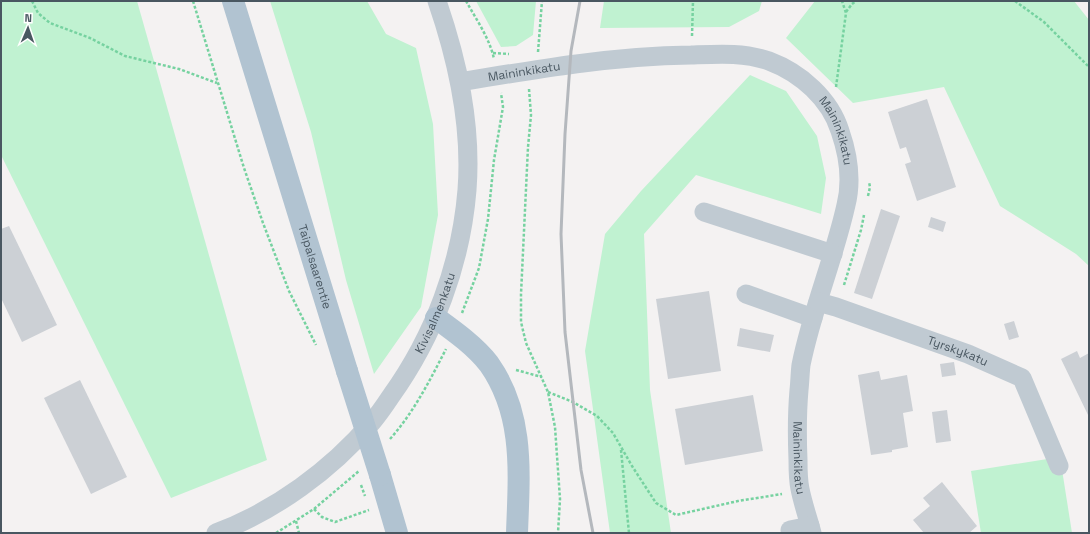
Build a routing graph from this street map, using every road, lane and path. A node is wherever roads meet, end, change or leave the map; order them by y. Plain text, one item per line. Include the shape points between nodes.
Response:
1 (32, 1) edge
2 (193, 1) edge
3 (233, 1) edge
4 (437, 1) edge
5 (542, 1) edge
6 (693, 1) edge
7 (842, 1) edge
8 (856, 1) edge
9 (1015, 1) edge
10 (846, 13) junction
11 (686, 37) dead end
12 (493, 53) dead end
13 (515, 54) dead end
14 (1089, 67) edge
15 (533, 69) junction
16 (460, 82) junction
17 (217, 83) junction
18 (832, 83) dead end
19 (836, 88) junction
20 (839, 93) dead end
21 (868, 180) dead end
22 (867, 201) dead end
23 (866, 209) dead end
24 (704, 212) dead end
25 (833, 254) junction
26 (746, 294) dead end
27 (836, 307) junction
28 (816, 310) junction
29 (436, 318) junction
30 (318, 348) dead end
31 (548, 392) junction
32 (621, 447) junction
33 (1056, 459) dead end
34 (801, 493) junction
35 (314, 509) dead end
36 (369, 510) dead end
37 (296, 521) dead end
38 (790, 530) dead end
39 (811, 530) edge
40 (216, 533) edge
41 (299, 533) edge
42 (397, 533) edge
43 (517, 533) edge
44 (558, 533) edge
45 (629, 533) edge

1 - 17 path via 38,13 50,23 90,38 125,56
2 - 17 path
3 - 42 main road, Taipalsaarentie, bridge
4 - 16 street, Kivisalmenkatu via 450,38
5 - 15 path via 538,55
6 - 11 path via 694,36
7 - 10 path
8 - 10 path
9 - 14 path via 1044,22
10 - 19 path
12 - 13 path
15 - 16 street, Maininkikatu
15 - 25 street, Maininkikatu via 665,55 726,54 768,61 787,70 823,99 836,118 843,140 849,174 847,203
15 - 31 path via 521,322 526,343
16 - 29 street, Kivisalmenkatu via 466,114 467,190 461,232
17 - 30 path via 263,223 289,291
18 - 19 path
19 - 20 path
21 - 22 path via 870,187
23 - 27 path via 850,270
24 - 25 street
25 - 28 street, Maininkikatu
26 - 28 street, Tyrskykatu
27 - 28 street, Tyrskykatu
27 - 33 street, Tyrskykatu via 968,354 1022,378
28 - 34 street, Maininkikatu via 801,366 796,428
29 - 40 street, Kivisalmenkatu via 398,387 373,422 341,454 283,499 255,516
29 - 43 main road via 455,331 488,363 502,387 512,412 518,444
31 - 32 path via 573,402 596,416 613,433
31 - 44 path via 558,457
32 - 34 path via 656,503 676,515 771,495
32 - 45 path
34 - 39 street, Maininkikatu
35 - 36 path via 322,517 335,522
37 - 41 path
38 - 39 street

